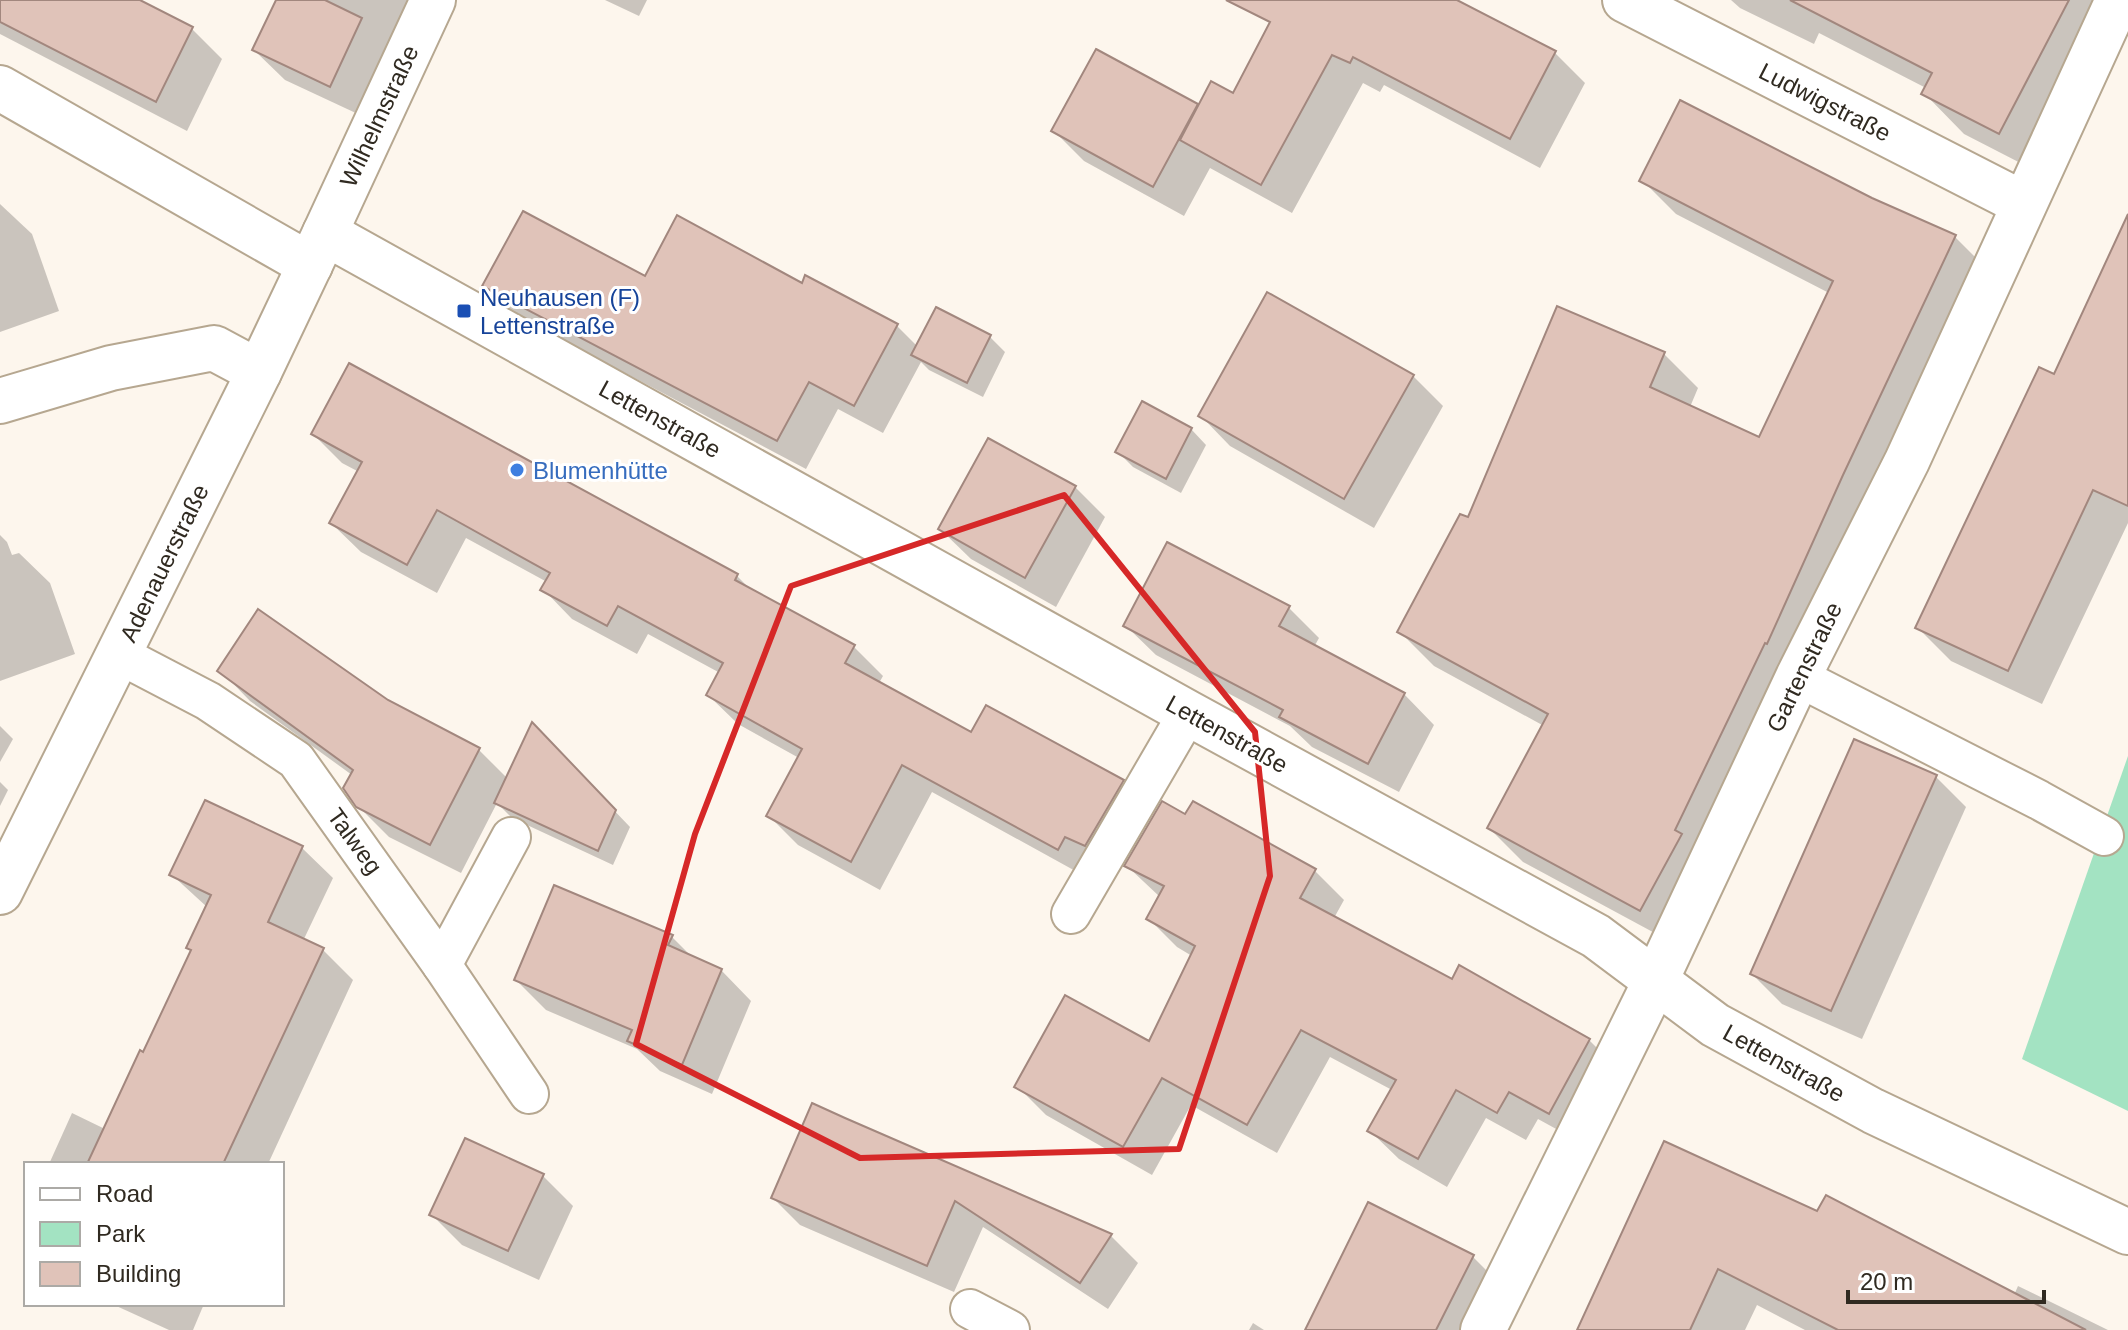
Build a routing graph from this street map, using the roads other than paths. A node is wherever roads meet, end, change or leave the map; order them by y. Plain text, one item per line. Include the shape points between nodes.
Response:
1 (433, 0) edge
2 (1625, 0) edge
3 (2118, 0) edge
4 (0, 88) edge
5 (2024, 204) junction
6 (318, 249) junction
7 (259, 372) junction
8 (0, 401) edge
9 (118, 654) junction
10 (1798, 677) junction
11 (1188, 713) junction
12 (2104, 836) dead end
13 (511, 837) dead end
14 (0, 892) edge
15 (1071, 914) dead end
16 (442, 965) junction
17 (1655, 982) junction
18 (529, 1094) dead end
19 (2128, 1232) edge
20 (970, 1309) dead end
21 (1010, 1330) edge
22 (1483, 1330) edge

1 - 6 street, Wilhelmstraße
2 - 5 street, Ludwigstraße
3 - 5 street, Gartenstraße
4 - 6 street, Lettenstraße
5 - 10 street, Gartenstraße via 1907,461
6 - 7 street, Adenauerstraße
6 - 11 street, Lettenstraße
7 - 8 street via 214,348 111,368
7 - 9 street, Adenauerstraße
9 - 14 street, Adenauerstraße
9 - 16 lane, Talweg via 208,701 296,760
10 - 12 lane
10 - 17 street, Gartenstraße
11 - 15 lane
11 - 17 street, Lettenstraße via 1596,936
13 - 16 lane
16 - 18 lane, Talweg
17 - 19 street, Lettenstraße via 1715,1025 1873,1111
17 - 22 street, Gartenstraße
20 - 21 lane

